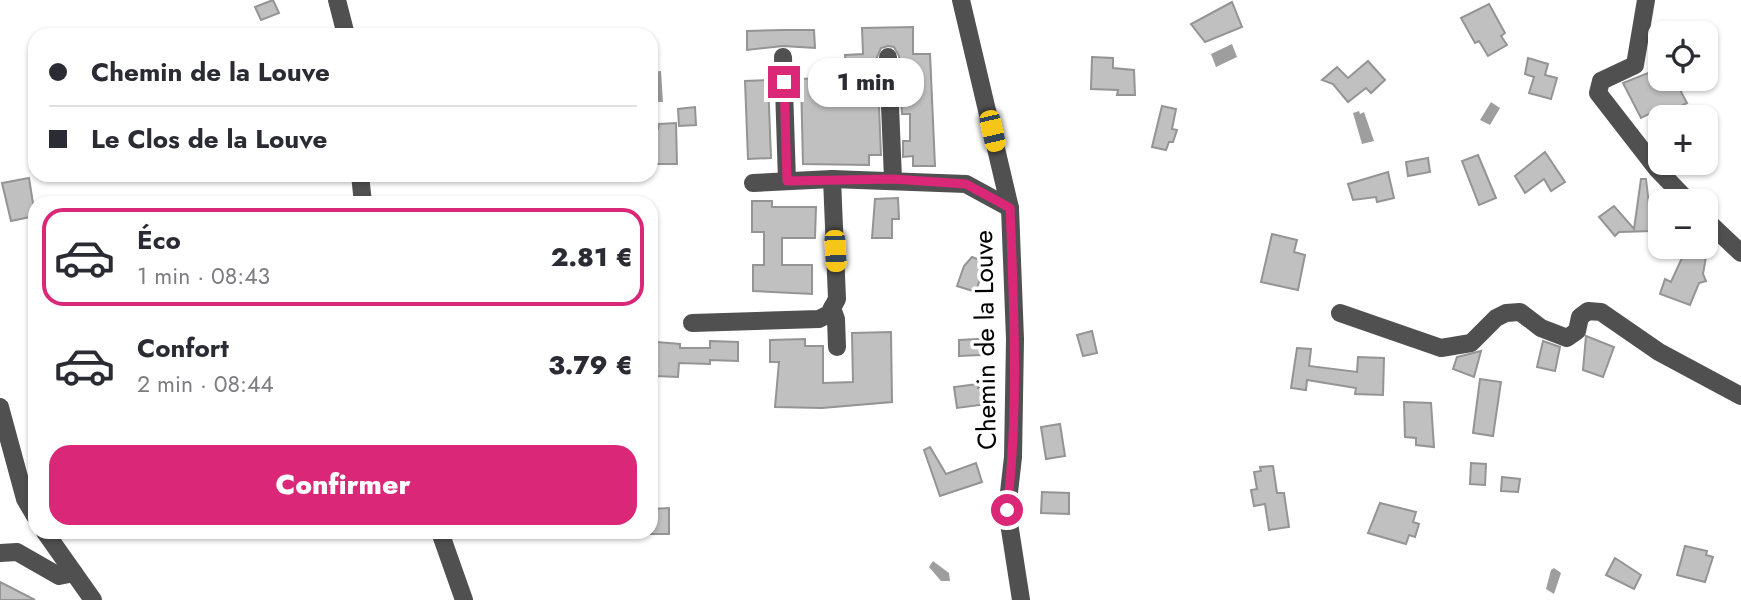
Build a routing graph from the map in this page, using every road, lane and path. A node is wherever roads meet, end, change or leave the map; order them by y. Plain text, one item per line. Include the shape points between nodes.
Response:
1 (337, 0) edge
2 (961, 0) edge
3 (1646, 0) edge
4 (344, 28) edge
5 (783, 57) dead end
6 (888, 57) dead end
7 (832, 179) junction
8 (893, 179) junction
9 (787, 181) junction
10 (753, 183) dead end
11 (1676, 189) edge
12 (1010, 208) junction
13 (1718, 231) edge
14 (1741, 253) edge
15 (832, 308) junction
16 (1340, 313) dead end
17 (692, 323) dead end
18 (837, 347) dead end
19 (1741, 396) edge
20 (0, 407) edge
21 (28, 504) edge
22 (50, 539) edge
23 (442, 539) edge
24 (0, 553) edge
25 (74, 573) junction
26 (93, 600) edge
27 (464, 600) edge
28 (1021, 600) edge

1 - 4 street
2 - 12 street, Chemin de la Louve
3 - 11 street via 1635,65 1601,81 1598,93
5 - 9 street
6 - 8 street
7 - 8 street
7 - 9 street
7 - 15 street via 837,299
8 - 12 street via 966,184
9 - 10 street
12 - 28 street, Chemin de la Louve via 1015,339 1013,457 1007,510
13 - 14 street
15 - 17 street via 819,319
15 - 18 street
16 - 19 street via 1441,348 1471,343 1506,313 1520,312 1541,328 1567,338 1577,331 1580,317 1588,311 1601,312 1659,352
20 - 21 street
22 - 25 street
23 - 27 street
24 - 25 street via 16,552 59,576
25 - 26 street

